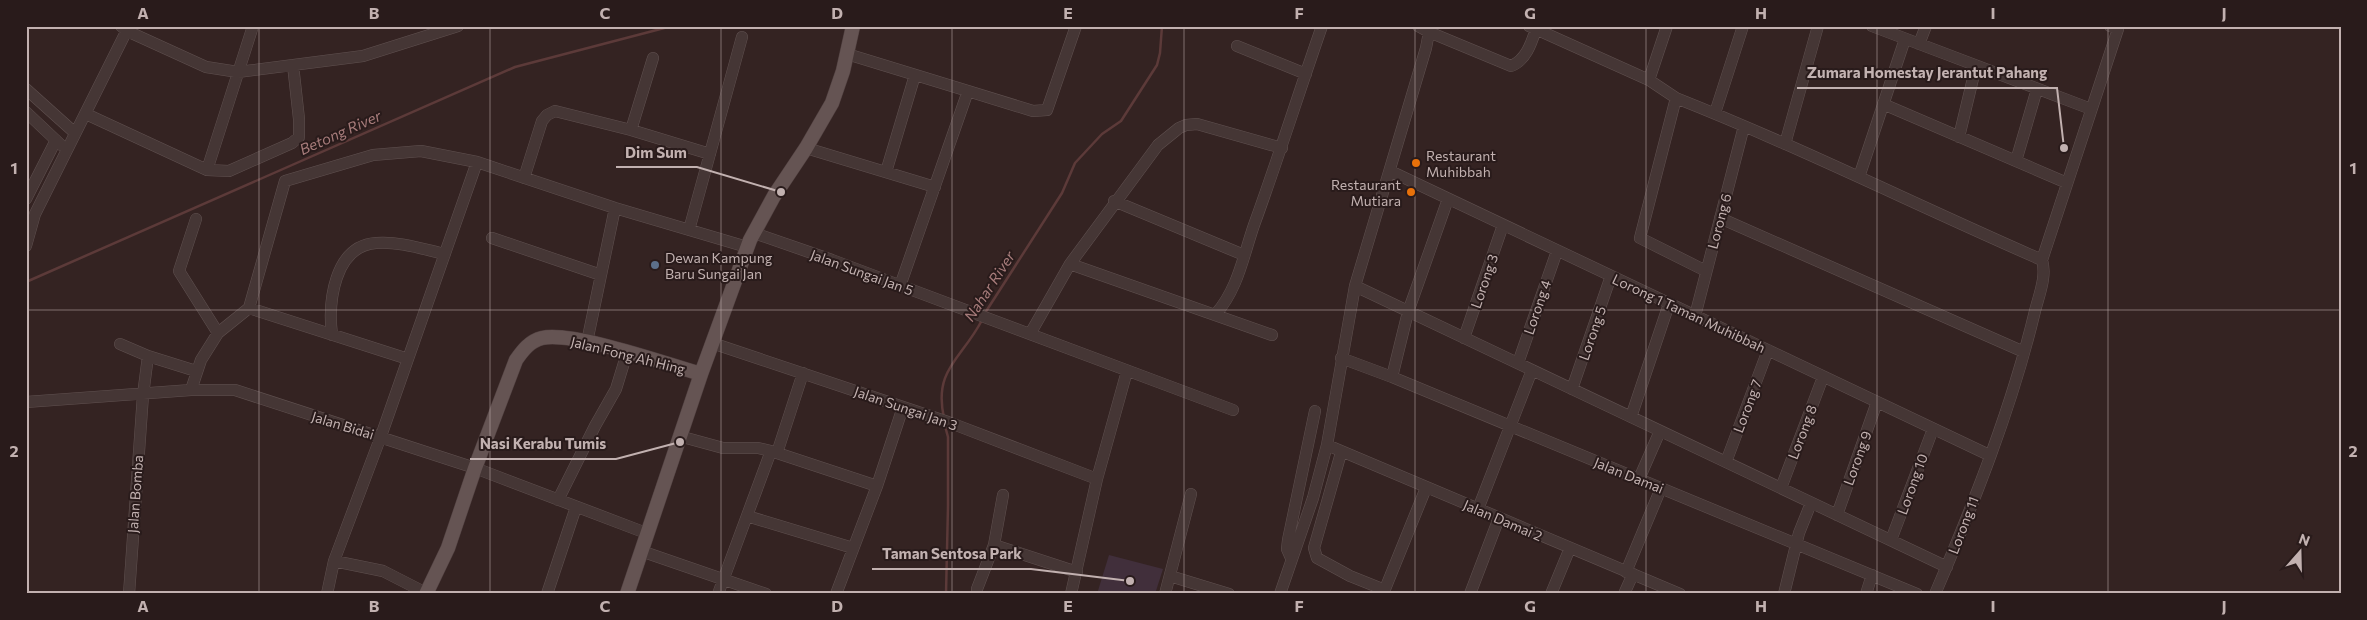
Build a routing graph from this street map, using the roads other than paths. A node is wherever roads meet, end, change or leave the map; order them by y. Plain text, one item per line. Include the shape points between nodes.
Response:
1 (253, 26) edge
2 (458, 26) edge
3 (853, 26) edge
4 (1076, 26) edge
5 (1322, 26) edge
6 (1418, 26) edge
7 (1667, 26) edge
8 (1743, 26) edge
9 (1818, 26) edge
10 (1872, 26) edge
11 (1926, 26) edge
12 (1534, 27) edge
13 (126, 28) edge
14 (2114, 28) edge
15 (1429, 32) junction
16 (742, 38) dead end
17 (1905, 39) junction
18 (1919, 44) junction
19 (1237, 46) dead end
20 (847, 54) junction
21 (653, 58) dead end
22 (292, 65) junction
23 (1976, 66) junction
24 (238, 72) junction
25 (1306, 74) junction
26 (915, 75) junction
27 (1649, 80) junction
28 (26, 89) edge
29 (2037, 89) junction
30 (968, 91) junction
31 (1676, 98) junction
32 (1883, 104) junction
33 (2091, 109) junction
34 (26, 112) edge
35 (1715, 113) junction
36 (86, 114) junction
37 (1744, 126) junction
38 (631, 130) junction
39 (75, 133) junction
40 (1959, 137) junction
41 (56, 140) junction
42 (1785, 144) junction
43 (806, 148) junction
44 (1282, 148) junction
45 (67, 150) junction
46 (710, 154) junction
47 (2016, 161) junction
48 (477, 162) junction
49 (207, 170) junction
50 (1390, 171) junction
51 (886, 172) junction
52 (1859, 177) junction
53 (524, 178) junction
54 (2067, 183) junction
55 (935, 187) junction
56 (26, 199) edge
57 (1448, 199) junction
58 (1114, 201) junction
59 (614, 208) junction
60 (31, 214) edge
61 (1720, 218) junction
62 (196, 219) dead end
63 (1503, 225) junction
64 (689, 230) junction
65 (754, 233) junction
66 (492, 238) dead end
67 (26, 246) edge
68 (747, 247) junction
69 (1557, 250) junction
70 (445, 254) junction
71 (1244, 255) junction
72 (2042, 260) junction
73 (1070, 264) junction
74 (1706, 271) junction
75 (601, 275) junction
76 (1611, 276) junction
77 (900, 286) junction
78 (1355, 286) junction
79 (1669, 304) junction
80 (249, 308) junction
81 (1408, 312) junction
82 (1215, 315) junction
83 (1695, 316) junction
84 (218, 333) junction
85 (1030, 334) junction
86 (332, 335) junction
87 (1272, 335) dead end
88 (1464, 338) junction
89 (587, 342) junction
90 (712, 343) junction
91 (120, 344) dead end
92 (1768, 350) junction
93 (2024, 352) junction
94 (627, 353) junction
95 (148, 356) junction
96 (1341, 358) junction
97 (408, 359) junction
98 (1518, 364) junction
99 (1532, 370) junction
100 (196, 371) junction
101 (1127, 371) junction
102 (803, 373) junction
103 (701, 374) junction
104 (1392, 377) junction
105 (1823, 377) junction
106 (1572, 389) junction
107 (191, 390) junction
108 (142, 394) junction
109 (26, 402) edge
110 (1877, 402) junction
111 (903, 407) junction
112 (1233, 410) dead end
113 (1315, 411) dead end
114 (1631, 417) junction
115 (1510, 426) junction
116 (1933, 429) junction
117 (1660, 431) junction
118 (381, 436) junction
119 (679, 436) junction
120 (1327, 445) junction
121 (774, 452) junction
122 (1341, 453) junction
123 (1989, 455) junction
124 (1726, 462) junction
125 (475, 468) junction
126 (1097, 479) junction
127 (1639, 479) junction
128 (877, 486) junction
129 (1426, 488) junction
130 (1661, 488) junction
131 (1781, 488) junction
132 (1191, 494) dead end
133 (1003, 495) dead end
134 (558, 500) junction
135 (1811, 502) junction
136 (576, 507) junction
137 (1478, 509) junction
138 (1837, 515) junction
139 (747, 516) junction
140 (1499, 518) junction
141 (646, 533) junction
142 (1891, 540) junction
143 (994, 545) junction
144 (1797, 545) junction
145 (853, 548) junction
146 (1570, 548) junction
147 (640, 551) junction
148 (1291, 558) junction
149 (334, 561) junction
150 (1947, 567) junction
151 (1077, 572) junction
152 (1630, 573) junction
153 (1872, 575) junction
154 (1170, 576) junction
155 (723, 580) junction
156 (977, 589) dead end
157 (1384, 592) edge
158 (426, 593) edge
159 (129, 594) edge
160 (327, 594) edge
161 (547, 594) edge
162 (627, 594) edge
163 (718, 594) edge
164 (766, 594) edge
165 (836, 594) edge
166 (1071, 594) edge
167 (1165, 594) edge
168 (1229, 594) edge
169 (1280, 594) edge
170 (1470, 594) edge
171 (1550, 594) edge
172 (1624, 594) edge
173 (1680, 594) edge
174 (1784, 594) edge
175 (1866, 594) edge
176 (1917, 594) edge
177 (1935, 594) edge

1 - 24 street
2 - 22 street via 363,56
3 - 20 main road
4 - 30 street via 1047,110 1033,111
5 - 25 street
6 - 15 street
7 - 27 street
8 - 35 street
9 - 42 street
10 - 17 street
11 - 18 street
12 - 15 street via 1524,56 1511,66
12 - 27 street
13 - 24 street via 206,67
13 - 36 street
14 - 33 street, Lorong 11
15 - 50 street
16 - 46 street
17 - 18 street
17 - 32 street
18 - 23 street
19 - 25 street
20 - 26 street
20 - 43 main road via 832,103
21 - 38 street
22 - 24 street
22 - 49 street via 300,126 296,140 229,171
23 - 29 street
23 - 40 street
24 - 49 street
25 - 44 street
26 - 30 street
26 - 51 street
27 - 31 street
28 - 39 street
29 - 33 street
29 - 47 street
30 - 55 street
31 - 35 street
31 - 74 street via 1640,238
32 - 40 street
32 - 52 street
33 - 54 street, Lorong 11
34 - 41 street
35 - 37 street
36 - 39 street
36 - 49 street
37 - 42 street
37 - 61 street, Lorong 6
38 - 46 street
38 - 53 street via 562,112 547,115 542,121
39 - 45 street
40 - 47 street
41 - 45 street
41 - 56 street
42 - 52 street
43 - 51 street
43 - 65 main road
44 - 58 street via 1209,126 1186,125 1158,145
44 - 71 street
45 - 60 street
46 - 64 street
47 - 54 street
48 - 53 street
48 - 70 street
48 - 80 street via 409,150 366,157 285,181
50 - 57 street, Lorong 1 Taman Muhibbah
50 - 78 street
51 - 55 street
52 - 72 street
53 - 59 street
54 - 72 street, Lorong 11
55 - 77 street
57 - 63 street, Lorong 1 Taman Muhibbah
57 - 81 street
58 - 71 street
58 - 73 street
59 - 64 street
59 - 75 street
60 - 67 street
61 - 74 street, Lorong 6
61 - 93 street
62 - 84 street via 179,271
63 - 69 street, Lorong 1 Taman Muhibbah
63 - 88 street, Lorong 3
64 - 68 street
65 - 68 main road
65 - 77 street, Jalan Sungai Jan 5
66 - 75 street
68 - 90 main road
69 - 76 street, Lorong 1 Taman Muhibbah
69 - 98 street, Lorong 4
70 - 86 street via 391,243 375,243 358,249 343,262 339,272 330,322
70 - 97 street
71 - 82 street via 1234,287
72 - 93 street, Lorong 11 via 2044,273
73 - 82 street
73 - 85 street
74 - 83 street, Lorong 6
75 - 89 street
76 - 79 street, Lorong 1 Taman Muhibbah
76 - 106 street, Lorong 5
77 - 85 street, Jalan Sungai Jan 5
78 - 81 street
78 - 96 street
79 - 83 street, Lorong 1 Taman Muhibbah
79 - 114 street
80 - 84 street
80 - 86 street
81 - 88 street
81 - 104 street
82 - 87 street
83 - 92 street, Lorong 1 Taman Muhibbah
84 - 100 street
85 - 101 street, Jalan Sungai Jan 5
86 - 97 street
88 - 98 street
89 - 94 main road, Jalan Fong Ah Hing
89 - 125 main road, Jalan Fong Ah Hing via 541,338 523,350 516,360
90 - 102 street, Jalan Sungai Jan 3
90 - 103 main road
91 - 95 street
92 - 105 street, Lorong 1 Taman Muhibbah
92 - 124 street, Lorong 7
93 - 123 street, Lorong 11
94 - 103 main road, Jalan Fong Ah Hing
94 - 134 street via 616,389
95 - 100 street
95 - 108 street, Jalan Bomba
96 - 104 street, Jalan Damai
96 - 120 street
97 - 118 street
98 - 99 street
99 - 106 street
99 - 115 street
100 - 107 street
101 - 112 street, Jalan Sungai Jan 5
101 - 126 street
102 - 111 street, Jalan Sungai Jan 3
102 - 121 street
103 - 119 main road
104 - 115 street, Jalan Damai
105 - 110 street, Lorong 1 Taman Muhibbah
105 - 131 street, Lorong 8
106 - 114 street
107 - 108 street, Jalan Bidai
107 - 118 street, Jalan Bidai via 235,390
108 - 109 street, Jalan Bidai
108 - 159 street, Jalan Bomba
110 - 116 street, Lorong 1 Taman Muhibbah
110 - 138 street, Lorong 9
111 - 126 street, Jalan Sungai Jan 3
111 - 128 street
113 - 148 street via 1288,540
114 - 117 street
115 - 127 street, Jalan Damai
115 - 137 street
116 - 123 street, Lorong 1 Taman Muhibbah
116 - 142 street, Lorong 10
117 - 124 street
117 - 127 street
118 - 125 street, Jalan Bidai
118 - 149 street
119 - 121 street via 723,448 758,448
119 - 141 main road
120 - 122 street, Jalan Damai 2
120 - 148 street via 1313,498
121 - 128 street
121 - 139 street
122 - 129 street, Jalan Damai 2
122 - 157 street via 1314,548 1317,558
123 - 150 street, Lorong 11
124 - 131 street
125 - 134 street, Jalan Bidai
125 - 158 main road, Jalan Fong Ah Hing via 448,548
126 - 151 street
127 - 130 street, Jalan Damai
128 - 145 street
129 - 137 street, Jalan Damai 2
129 - 157 street
130 - 144 street, Jalan Damai
130 - 152 street
131 - 135 street
132 - 154 street
133 - 143 street
134 - 136 street, Jalan Bidai
135 - 138 street
135 - 144 street
136 - 141 street, Jalan Bidai
136 - 161 street
137 - 140 street, Jalan Damai 2
138 - 142 street
139 - 145 street
139 - 155 street
140 - 146 street, Jalan Damai 2
140 - 170 street
141 - 147 main road
142 - 150 street
143 - 151 street
143 - 156 street
144 - 153 street, Jalan Damai
144 - 174 street
145 - 165 street
146 - 152 street, Jalan Damai 2
146 - 171 street
147 - 155 street
147 - 162 main road
148 - 169 street
149 - 158 street via 383,571
149 - 160 street
150 - 177 street, Lorong 11
151 - 166 street
152 - 172 street
152 - 173 street, Jalan Damai 2
153 - 175 street
153 - 176 street, Jalan Damai
154 - 167 street
154 - 168 street
155 - 163 street
155 - 164 street

